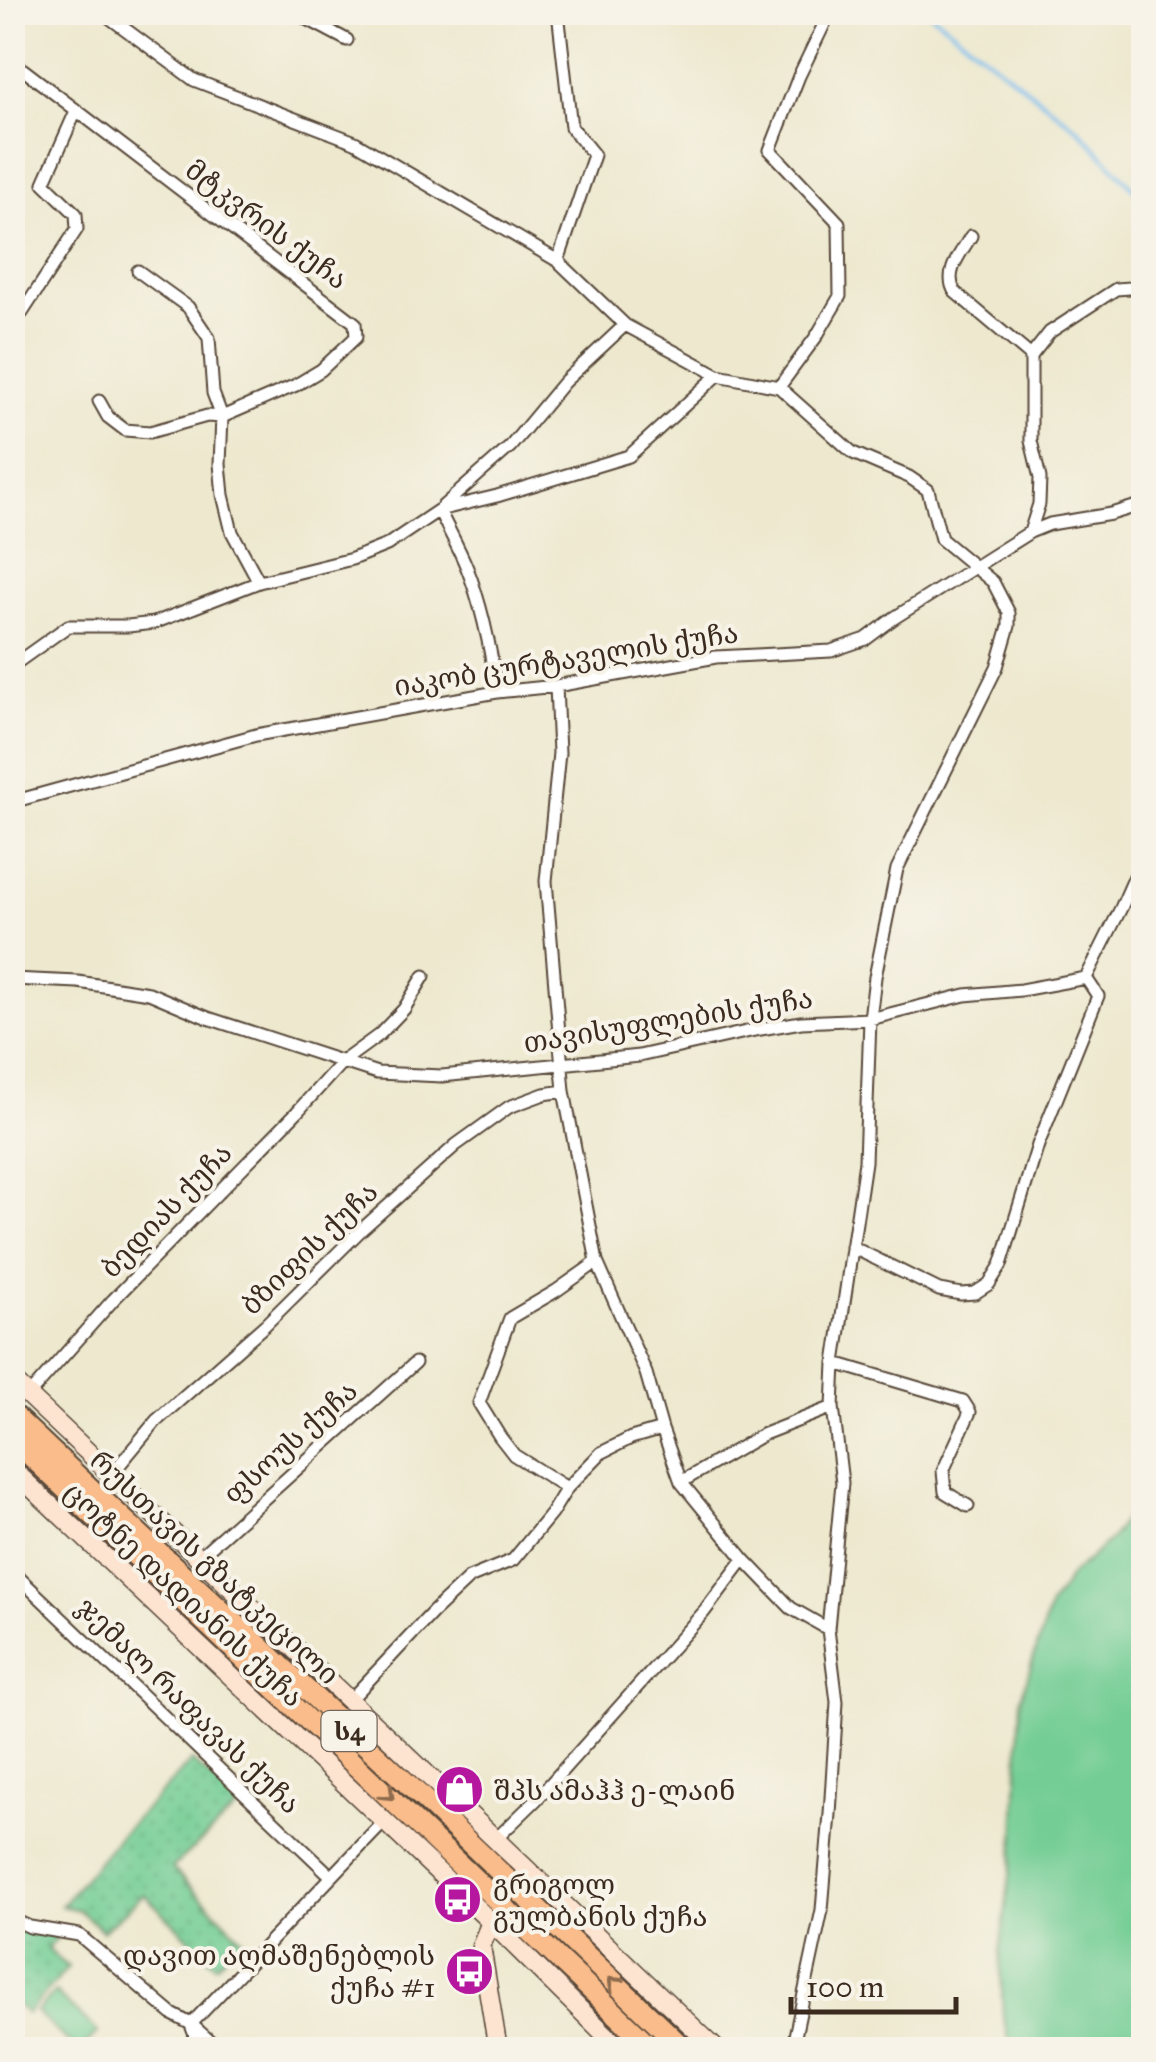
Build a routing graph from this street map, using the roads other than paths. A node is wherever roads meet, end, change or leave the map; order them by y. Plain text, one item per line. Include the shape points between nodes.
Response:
1 (102, 12) edge
2 (294, 12) edge
3 (558, 12) edge
4 (830, 12) edge
5 (348, 40) dead end
6 (12, 62) edge
7 (76, 111) junction
8 (971, 236) dead end
9 (558, 260) junction
10 (138, 271) dead end
11 (1144, 287) edge
12 (22, 313) dead end
13 (625, 325) junction
14 (1032, 356) junction
15 (718, 375) junction
16 (779, 386) junction
17 (98, 401) dead end
18 (222, 416) junction
19 (1144, 504) edge
20 (439, 510) junction
21 (1030, 532) junction
22 (975, 568) junction
23 (259, 582) junction
24 (12, 666) edge
25 (556, 686) junction
26 (497, 692) junction
27 (12, 802) edge
28 (1144, 856) edge
29 (424, 976) dead end
30 (1086, 978) junction
31 (12, 979) edge
32 (870, 1019) junction
33 (342, 1062) junction
34 (563, 1064) junction
35 (564, 1092) junction
36 (852, 1247) junction
37 (597, 1262) junction
38 (415, 1363) dead end
39 (835, 1363) junction
40 (12, 1380) edge
41 (28, 1396) junction
42 (833, 1408) junction
43 (12, 1414) edge
44 (662, 1429) junction
45 (12, 1438) edge
46 (12, 1469) edge
47 (112, 1475) junction
48 (681, 1482) junction
49 (567, 1488) junction
50 (968, 1506) dead end
51 (198, 1558) junction
52 (744, 1558) junction
53 (12, 1571) edge
54 (828, 1629) junction
55 (350, 1700) junction
56 (384, 1820) junction
57 (497, 1838) junction
58 (330, 1875) junction
59 (12, 1919) edge
60 (491, 1922) junction
61 (191, 2024) junction
62 (196, 2050) edge
63 (220, 2050) edge
64 (498, 2050) edge
65 (621, 2050) edge
66 (654, 2050) edge
67 (685, 2050) edge
68 (718, 2050) edge
69 (792, 2050) edge

1 - 9 street via 194,80 355,142
2 - 5 street
3 - 9 street via 571,127 594,156
4 - 16 street via 770,150 839,223 840,296
6 - 7 street, მტკვრის ქუჩა
7 - 12 street via 44,183 76,214 76,229
7 - 18 street, მტკვრის ქუჩა via 356,323 356,337 320,370
8 - 14 street via 950,284
9 - 13 street
10 - 18 street via 188,307 209,338
11 - 14 street via 1116,289 1050,332
13 - 15 street
13 - 20 street via 564,382 510,447
14 - 21 street via 1031,441 1040,478
15 - 16 street
15 - 20 street via 629,456
16 - 22 street via 853,452 928,490 941,539
17 - 18 street via 125,430 150,432
18 - 23 street via 222,495 232,532
19 - 21 street
20 - 23 street via 387,545
20 - 26 street via 480,603
21 - 22 street, იაკობ ცურტაველის ქუჩა
22 - 25 street, იაკობ ცურტაველის ქუჩა via 866,639 831,651 716,657
22 - 32 street via 994,582 1009,626 997,667 897,870
23 - 24 street via 154,623 68,626
25 - 26 street, იაკობ ცურტაველის ქუჩა
25 - 34 street via 559,753 546,882
26 - 27 street, იაკობ ცურტაველის ქუჩა via 256,735
28 - 30 street
29 - 33 street, ბედიას ქუჩა via 379,1036
30 - 32 street, თავისუფლების ქუჩა via 966,995
30 - 36 street via 1098,996 1038,1145 1002,1265 989,1284 975,1293 939,1290
31 - 33 street, თავისუფლების ქუჩა via 148,993
32 - 34 street, თავისუფლების ქუჩა via 801,1022 639,1056
32 - 36 street via 865,1162
33 - 34 street, თავისუფლების ქუჩა via 377,1072 442,1076
33 - 41 street, ბედიას ქუჩა
34 - 35 street
35 - 37 street
35 - 47 street, ბზიფის ქუჩა via 509,1106 456,1145 156,1420
36 - 39 street
37 - 44 street via 646,1373
37 - 49 street via 510,1318 479,1403 514,1455
38 - 51 street, ფსოუს ქუჩა
39 - 42 street
39 - 50 street via 963,1401 970,1412 943,1471 945,1492
40 - 41 street, ცოტნე დადიანის ქუჩა
41 - 47 street, ცოტნე დადიანის ქუჩა
42 - 48 street via 764,1434
42 - 54 street via 842,1483
67 -> 43 highway, რუსთავის გზატკეცილი / ს4
44 - 48 street
44 - 49 street via 601,1452
45 -> 66 highway, რუსთავის გზატკეცილი / ს4
46 - 56 street, ცოტნე დადიანის ქუჩა
47 - 51 street, ცოტნე დადიანის ქუჩა
48 - 52 street
49 - 55 street via 513,1560 470,1578
51 - 55 street, ცოტნე დადიანის ქუჩა
52 - 54 street via 790,1608
52 - 57 street via 691,1626
53 - 58 street, ჯემალ რაფავას ქუჩა
54 - 69 street via 837,1702 822,1910
55 - 57 street, ცოტნე დადიანის ქუჩა
56 - 58 street
56 - 60 street, ცოტნე დადიანის ქუჩა
57 - 68 street, ცოტნე დადიანის ქუჩა
58 - 61 street
59 - 61 street via 79,1936
60 - 64 street via 481,1946
60 - 65 street, ცოტნე დადიანის ქუჩა
61 - 62 street
61 - 63 street

